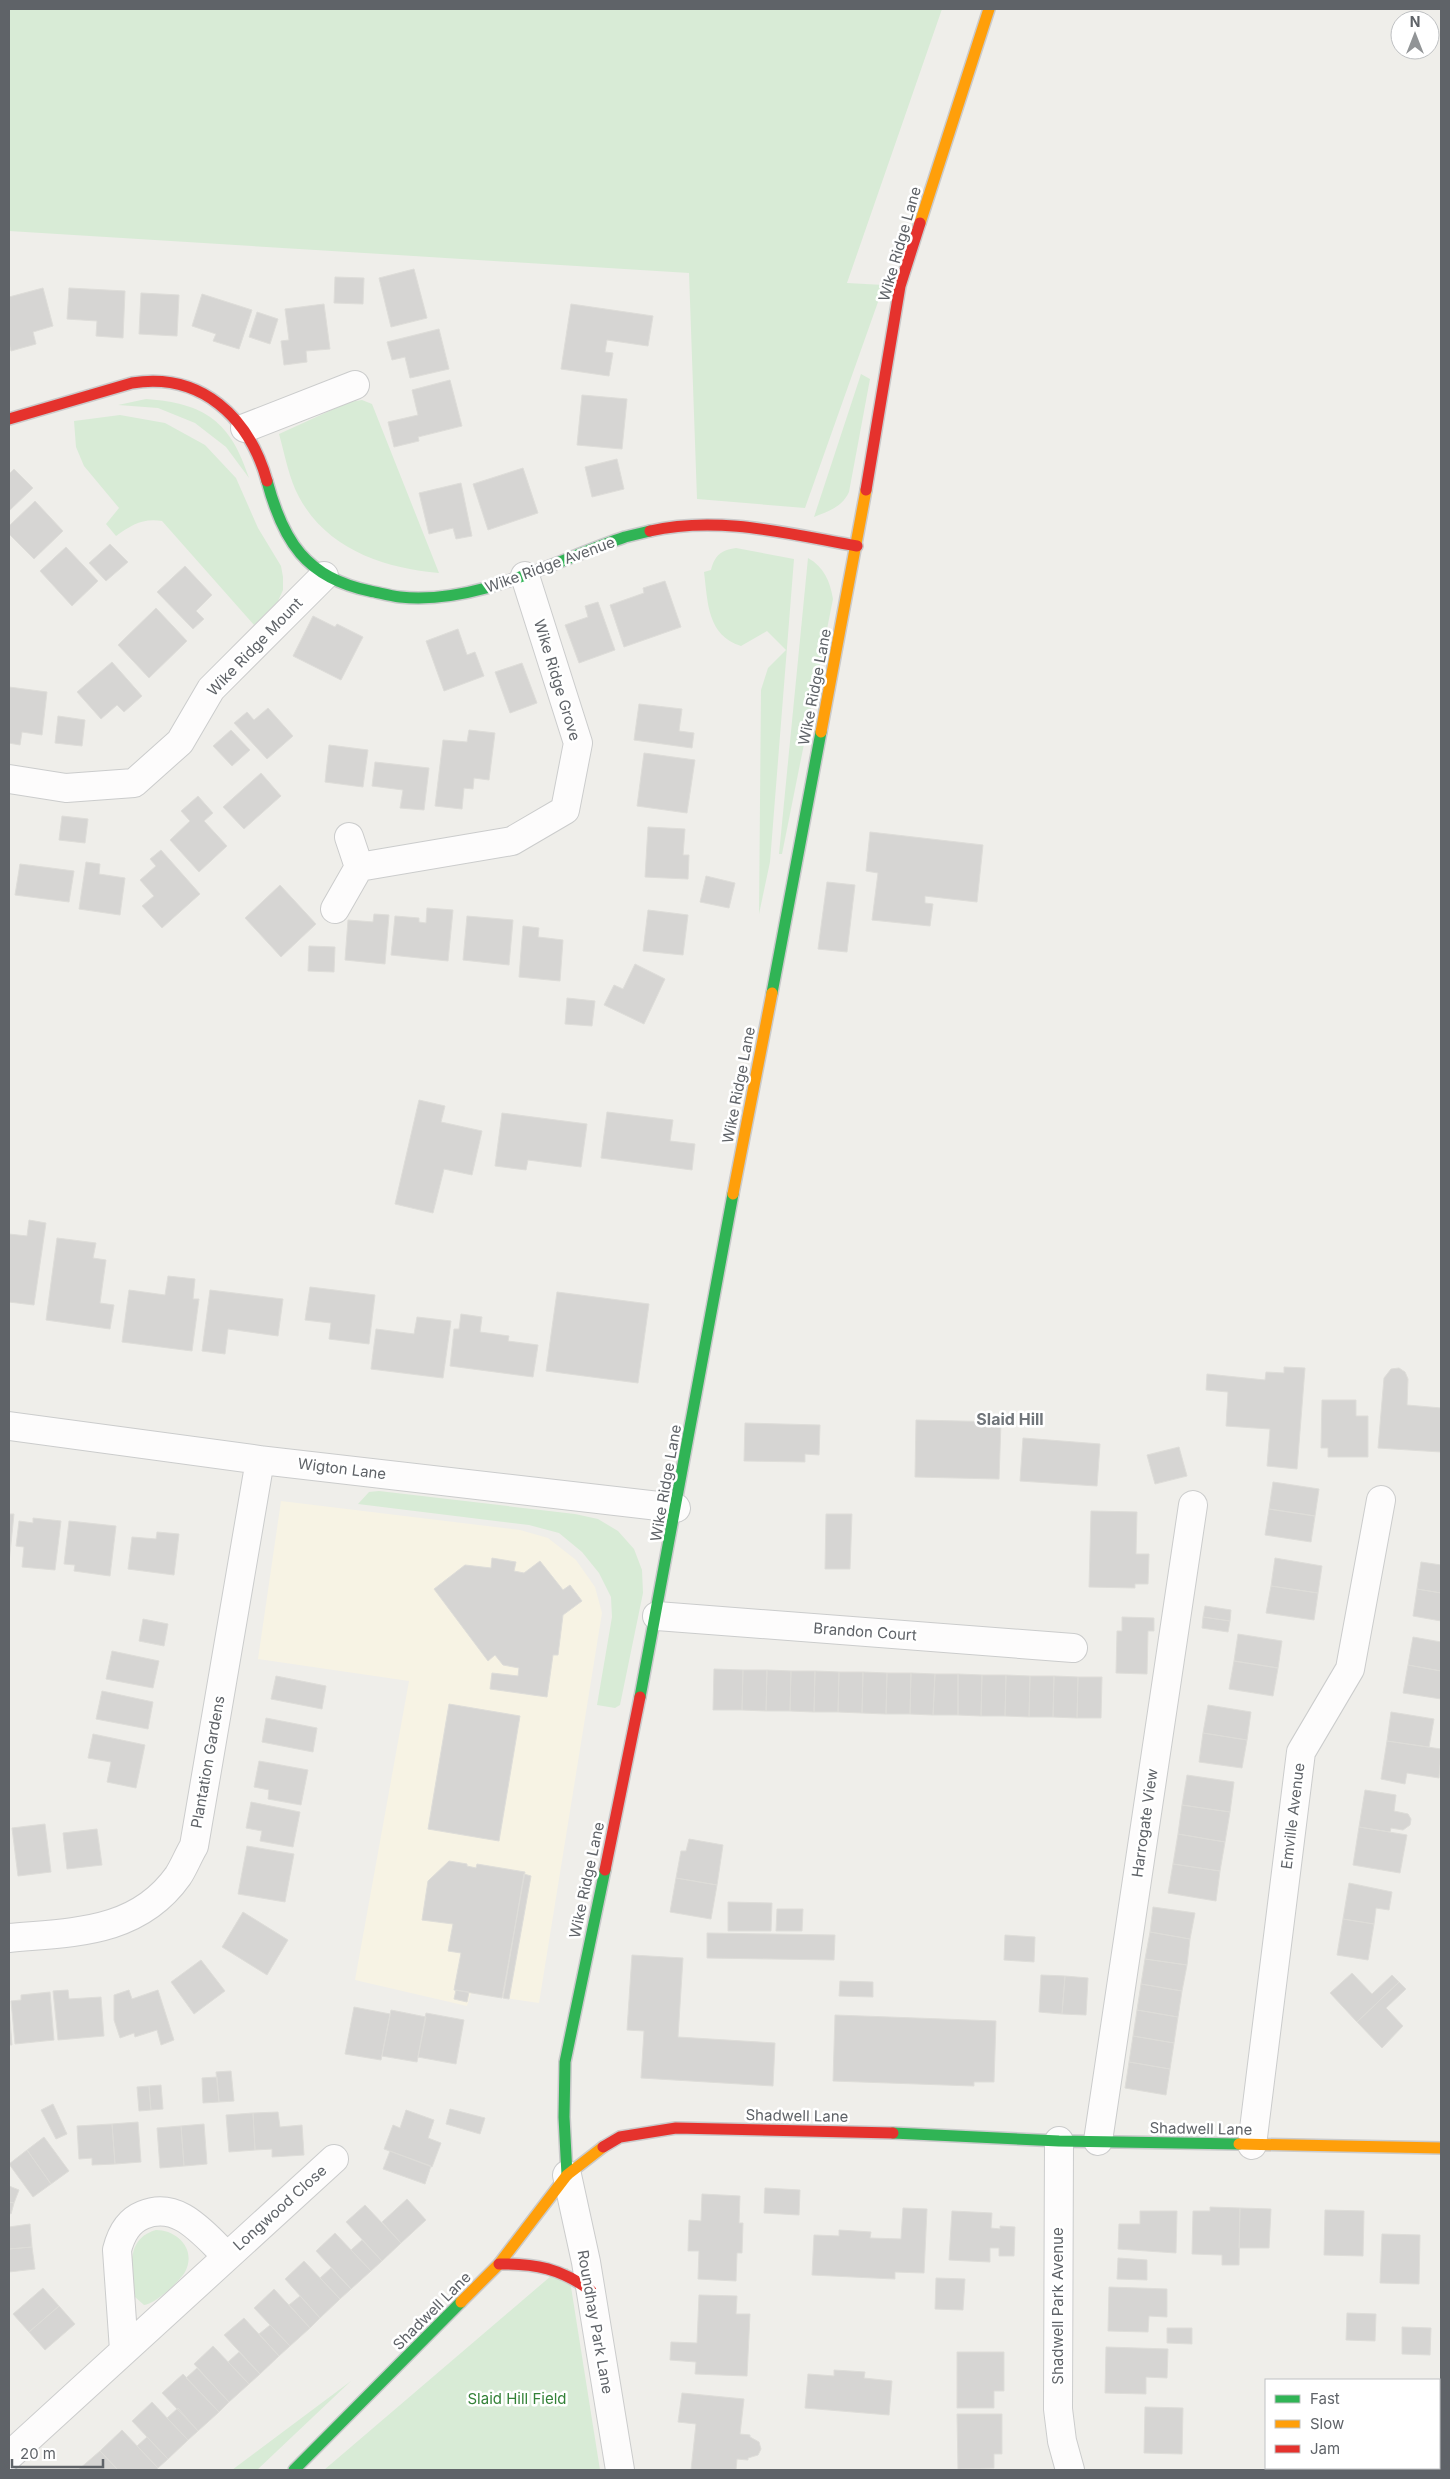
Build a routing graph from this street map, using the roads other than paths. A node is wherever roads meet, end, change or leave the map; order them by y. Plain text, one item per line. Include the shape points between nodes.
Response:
1 (988, 9) edge
2 (355, 384) dead end
3 (9, 419) edge
4 (245, 428) junction
5 (857, 546) junction
6 (324, 576) junction
7 (525, 576) junction
8 (9, 779) edge
9 (349, 837) dead end
10 (359, 867) junction
11 (334, 909) dead end
12 (9, 1426) edge
13 (260, 1460) junction
14 (1381, 1500) dead end
15 (1193, 1505) dead end
16 (676, 1508) junction
17 (658, 1616) junction
18 (1073, 1648) dead end
19 (9, 1938) edge
20 (1059, 2141) junction
21 (1098, 2141) junction
22 (1252, 2145) junction
23 (1441, 2148) edge
24 (334, 2159) dead end
25 (567, 2175) junction
26 (227, 2256) junction
27 (499, 2264) junction
28 (591, 2291) junction
29 (124, 2350) junction
30 (9, 2456) edge
31 (294, 2470) edge
32 (620, 2470) edge
33 (1070, 2470) edge

1 - 5 street, Wike Ridge Lane via 900,286
2 - 4 street
3 - 4 street, Wike Ridge Avenue via 121,386 155,380 190,386 206,394 221,402
4 - 6 street, Wike Ridge Avenue via 260,459 280,524 303,557
5 - 7 street, Wike Ridge Avenue via 724,525 688,525 660,528 592,548
5 - 16 street, Wike Ridge Lane
6 - 7 street, Wike Ridge Avenue via 363,590 414,599 475,591
6 - 8 street, Wike Ridge Mount via 211,689 180,742 134,782 66,788
7 - 10 street, Wike Ridge Grove via 578,743 565,810 512,841
9 - 10 street
10 - 11 street
12 - 13 street, Wigton Lane
13 - 16 street, Wigton Lane
13 - 19 street, Plantation Gardens via 194,1846 178,1876 154,1902 124,1921 91,1930
14 - 22 street, Emville Avenue via 1350,1669 1301,1752
15 - 21 street, Harrogate View
16 - 17 street, Wike Ridge Lane
17 - 18 street, Brandon Court
17 - 25 street, Wike Ridge Lane via 565,2062
20 - 21 street, Shadwell Lane
20 - 25 street, Shadwell Lane via 676,2128 620,2137 594,2152
20 - 33 street, Shadwell Park Avenue via 1058,2409
21 - 22 street, Shadwell Lane
22 - 23 street, Shadwell Lane
24 - 26 street, Longwood Close
25 - 27 street, Shadwell Lane
25 - 28 street, Roundhay Park Lane
26 - 29 street, Longwood Close
26 - 29 street, Longwood Close via 178,2214 151,2212 128,2225 117,2250
27 - 28 street via 532,2263 556,2269
27 - 31 street, Shadwell Lane
28 - 32 street, Roundhay Park Lane
29 - 30 street, Longwood Close

